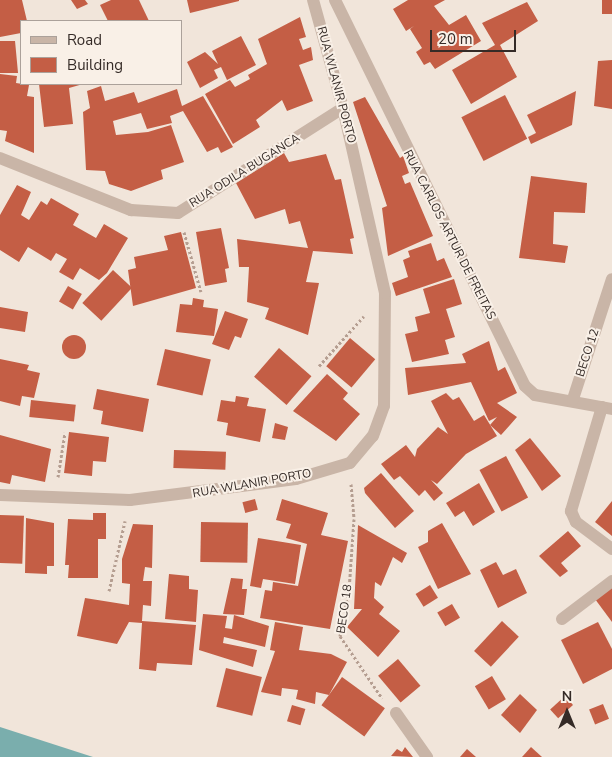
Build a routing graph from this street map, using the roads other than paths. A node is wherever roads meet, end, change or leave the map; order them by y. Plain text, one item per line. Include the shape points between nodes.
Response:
1 (313, 0) edge
2 (335, 0) edge
3 (343, 108) junction
4 (0, 158) edge
5 (612, 279) edge
6 (573, 399) junction
7 (607, 408) edge
8 (0, 494) edge
9 (612, 549) edge
10 (612, 581) edge
11 (562, 619) dead end
12 (396, 713) road end
13 (427, 757) edge

1 - 3 street, RUA WLANIR PORTO
2 - 6 street, RUA CARLOS ARTUR DE FREITAS via 525,386 535,395
3 - 4 street, RUA ODILA BUGANCA via 178,213 132,210
3 - 8 street, RUA WLANIR PORTO via 385,293 384,406 373,436 350,463 296,479 130,500
5 - 6 street, BECO 12
6 - 7 street, RUA CARLOS ARTUR DE FREITAS
7 - 9 street via 571,511 576,522
10 - 11 street
12 - 13 street

